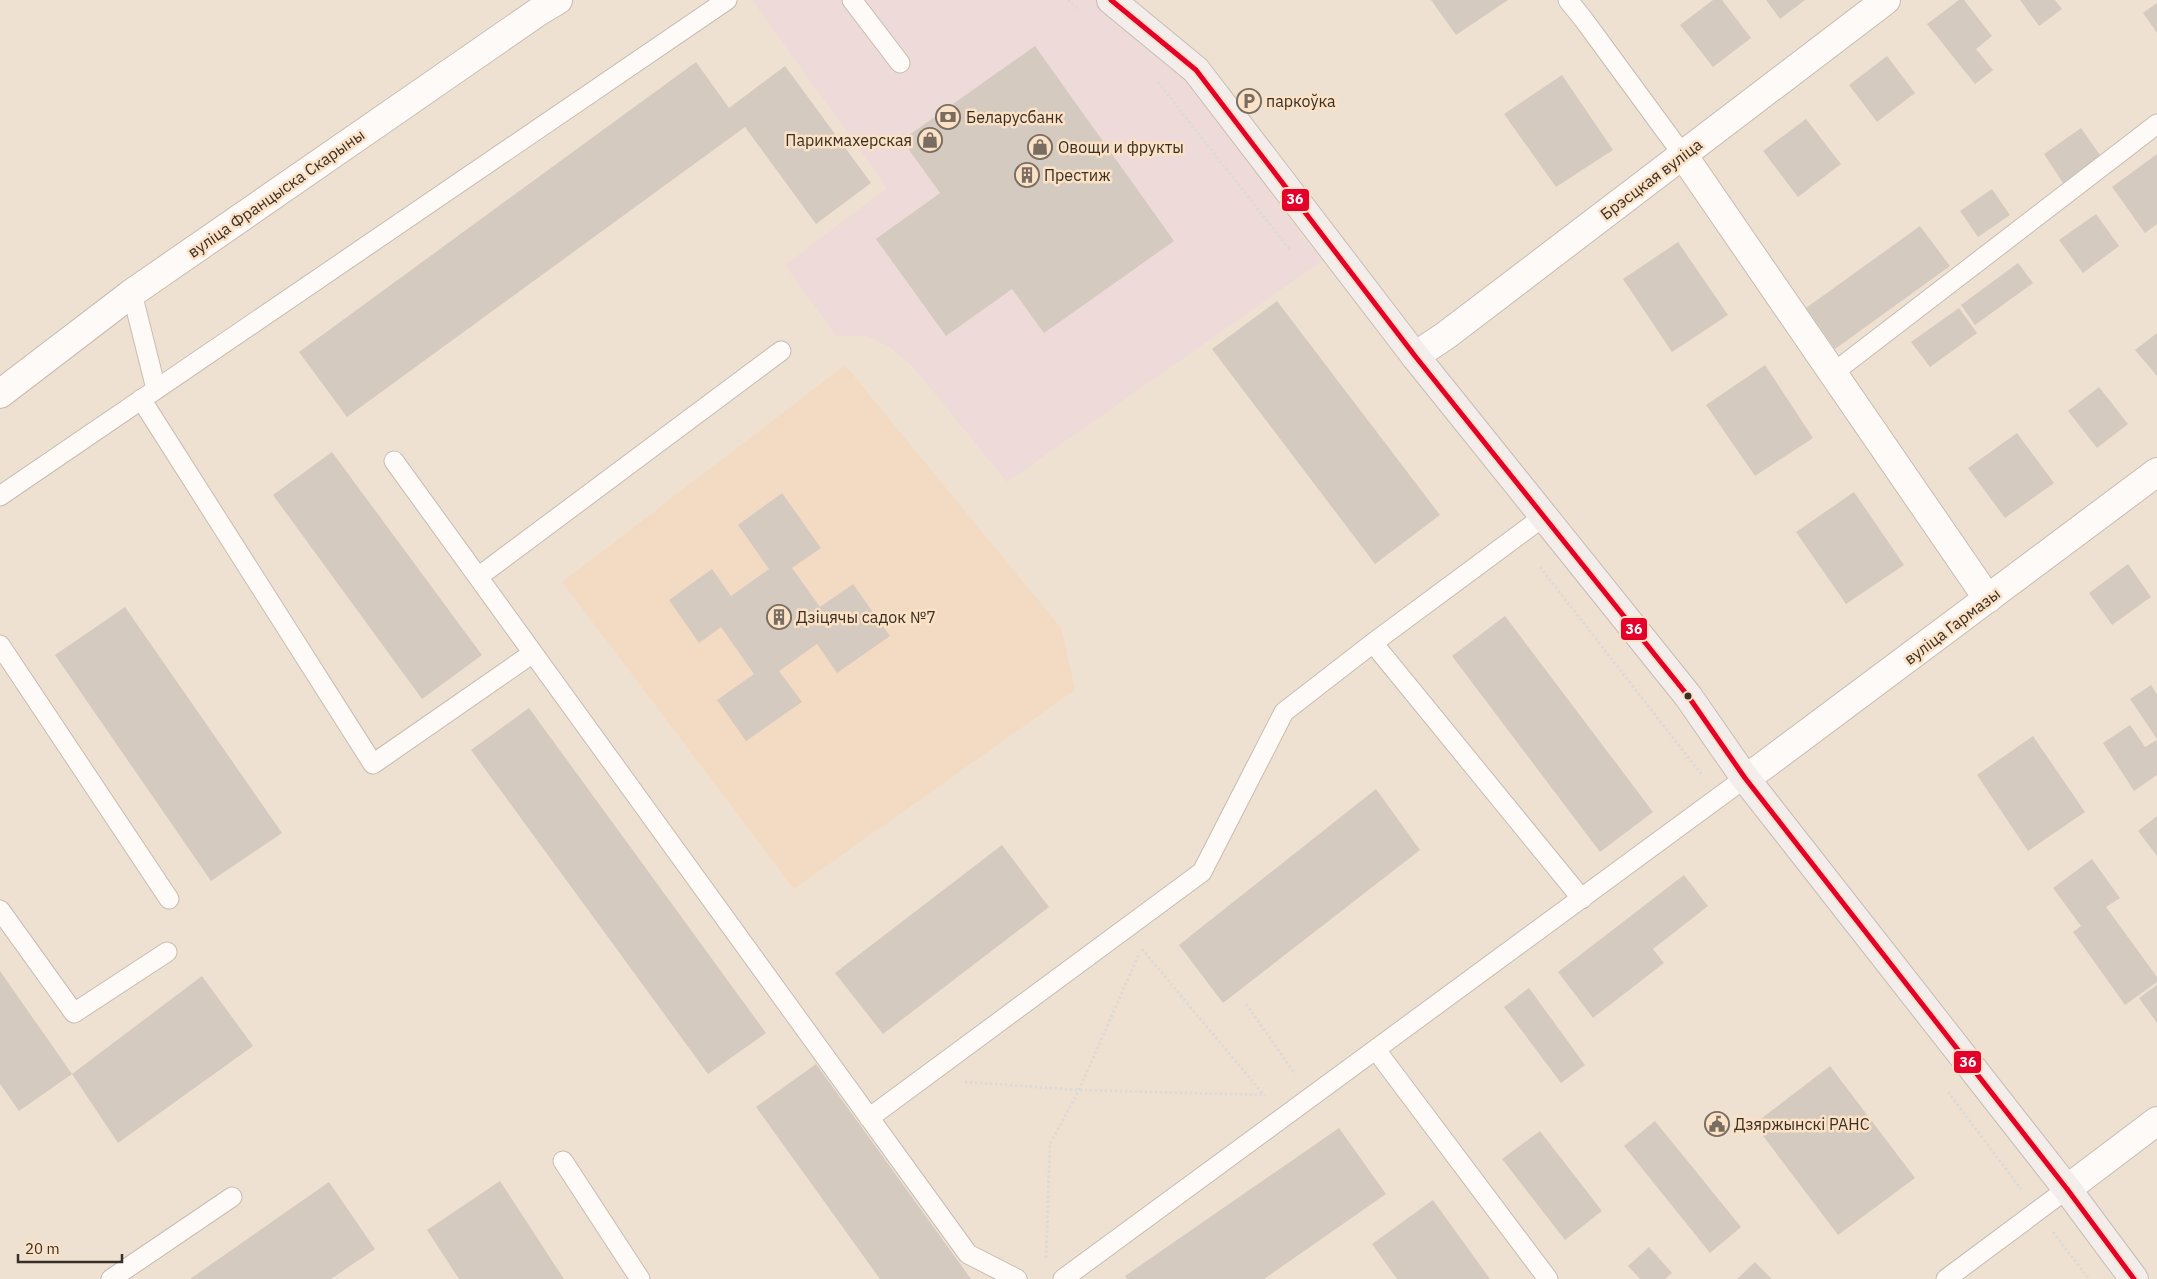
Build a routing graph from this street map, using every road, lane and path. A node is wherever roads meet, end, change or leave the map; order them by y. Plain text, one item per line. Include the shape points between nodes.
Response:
1 (558, 0) edge
2 (727, 0) edge
3 (852, 0) edge
4 (1068, 0) edge
5 (1111, 0) edge
6 (1568, 0) edge
7 (1886, 0) edge
8 (1087, 15) dead end
9 (900, 63) dead end
10 (1157, 81) dead end
11 (2157, 124) edge
12 (1683, 155) junction
13 (1290, 250) dead end
14 (132, 293) junction
15 (781, 351) dead end
16 (1415, 356) junction
17 (1833, 374) junction
18 (0, 394) edge
19 (149, 394) junction
20 (394, 461) dead end
21 (2157, 472) edge
22 (0, 496) edge
23 (1543, 517) junction
24 (1517, 537) junction
25 (478, 577) junction
26 (1988, 599) junction
27 (1372, 643) junction
28 (0, 646) edge
29 (533, 653) junction
30 (1745, 778) junction
31 (1720, 798) junction
32 (169, 899) dead end
33 (1582, 899) junction
34 (0, 910) edge
35 (1125, 929) junction
36 (1141, 949) junction
37 (167, 952) dead end
38 (1246, 1004) dead end
39 (1376, 1050) junction
40 (923, 1079) junction
41 (1079, 1090) junction
42 (1946, 1090) dead end
43 (1263, 1095) junction
44 (1311, 1097) junction
45 (869, 1118) junction
46 (2157, 1121) edge
47 (563, 1161) dead end
48 (2067, 1189) junction
49 (232, 1197) dead end
50 (2038, 1210) junction
51 (1046, 1260) dead end
52 (111, 1279) edge
53 (640, 1279) edge
54 (1017, 1279) edge
55 (1063, 1279) edge
56 (1548, 1279) edge
57 (1946, 1279) edge
58 (2089, 1279) edge
59 (2134, 1279) edge

1 - 14 street, вуліца Францыска Скарыны
2 - 19 lane
3 - 9 lane
4 - 8 path
5 - 16 main road via 1196,70
6 - 12 lane
7 - 12 street, Брэсцкая вуліца
10 - 13 path
11 - 17 lane
12 - 16 street, Брэсцкая вуліца
12 - 17 street
14 - 18 street, вуліца Францыска Скарыны
14 - 19 lane
15 - 25 lane
16 - 23 main road
17 - 26 street
19 - 22 lane
19 - 29 lane via 373,764
20 - 25 lane
21 - 26 street, вуліца Гармазы
23 - 24 lane
23 - 30 main road via 1688,696
24 - 27 lane
24 - 31 path
25 - 29 lane
26 - 30 street, вуліца Гармазы
27 - 33 lane
27 - 35 lane via 1284,712 1202,872
28 - 32 lane
29 - 45 lane
30 - 31 lane
30 - 48 main road
31 - 33 lane
33 - 39 lane
34 - 37 lane via 74,1013
35 - 36 path
35 - 40 lane
36 - 41 path
36 - 43 path
38 - 44 path
39 - 44 lane
39 - 56 lane
40 - 41 path
40 - 45 lane
41 - 43 path
41 - 51 path via 1050,1144
42 - 50 path
43 - 44 path
44 - 55 lane
45 - 54 lane via 968,1254
46 - 48 street
47 - 53 lane
48 - 50 lane
48 - 59 main road
49 - 52 lane
50 - 57 lane
50 - 58 path

